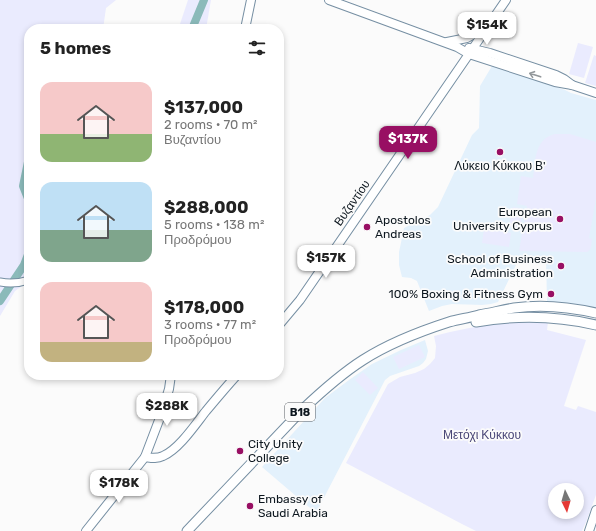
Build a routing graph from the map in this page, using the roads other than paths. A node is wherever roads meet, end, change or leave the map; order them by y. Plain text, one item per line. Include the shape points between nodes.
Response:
1 (251, 0) edge
2 (329, 0) edge
3 (506, 0) edge
4 (246, 24) edge
5 (487, 28) junction
6 (450, 45) junction
7 (471, 51) junction
8 (490, 53) junction
9 (458, 70) junction
10 (572, 85) junction
11 (596, 94) edge
12 (24, 282) edge
13 (2, 283) edge
14 (596, 313) edge
15 (479, 315) junction
16 (284, 319) edge
17 (596, 319) edge
18 (596, 325) edge
19 (170, 380) edge
20 (232, 380) edge
21 (145, 457) junction
22 (596, 510) edge
23 (86, 531) edge
24 (187, 531) edge
25 (192, 531) edge
26 (589, 531) edge

1 - 4 main road
2 - 6 main road
3 - 5 main road, Βυζαντίου
5 - 6 main road
5 - 7 main road, Βυζαντίου
5 - 8 main road via 484,46
6 - 7 main road
6 - 9 main road via 460,57
7 - 8 main road
7 - 9 main road, Βυζαντίου
10 -> 7 main road via 555,82
8 - 10 main road via 556,75
9 - 16 main road, Βυζαντίου via 300,300
10 - 11 main road
12 - 13 street
14 - 15 main road, B18 via 564,308 531,307
15 - 17 main road, B18 via 531,312
15 - 24 main road, B18 via 450,321 408,337 382,349 342,375 302,410
18 - 25 main road, B18 via 556,318 501,318 441,329 386,349 361,364 316,398
19 - 21 main road via 161,415
20 - 21 main road via 175,448 156,459
21 - 23 main road
22 - 26 main road

